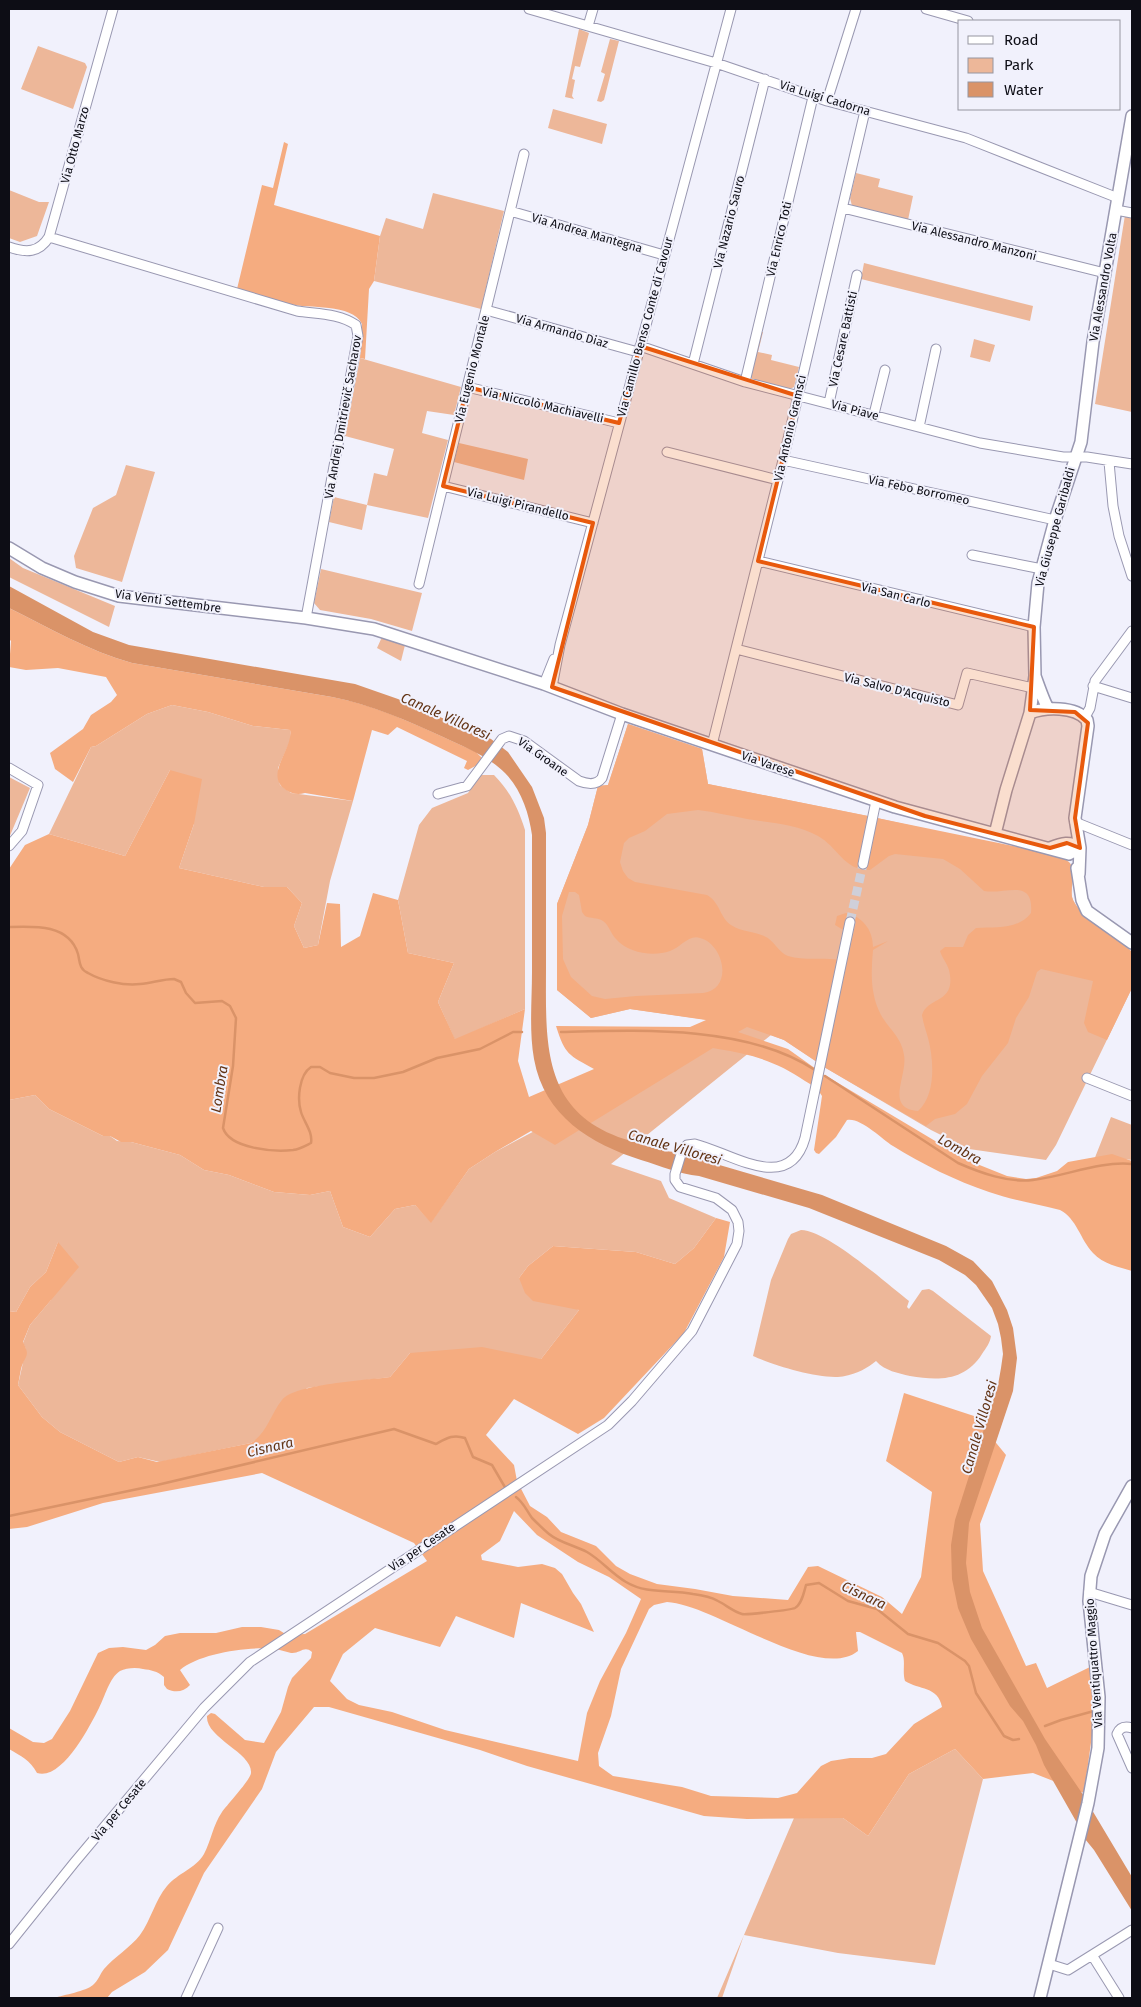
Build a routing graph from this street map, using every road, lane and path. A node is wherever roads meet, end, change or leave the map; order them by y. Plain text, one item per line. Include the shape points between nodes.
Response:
1 (113, 9) edge
2 (529, 9) edge
3 (593, 9) edge
4 (731, 9) edge
5 (856, 9) edge
6 (926, 9) edge
7 (964, 20) edge
8 (588, 26) junction
9 (716, 63) junction
10 (764, 79) junction
11 (813, 97) junction
12 (827, 101) junction
13 (866, 111) junction
14 (1132, 116) edge
15 (524, 154) dead end
16 (1117, 204) junction
17 (843, 208) junction
18 (510, 212) junction
19 (1132, 213) edge
20 (49, 237) junction
21 (9, 247) edge
22 (664, 255) junction
23 (1105, 273) junction
24 (857, 275) dead end
25 (486, 310) junction
26 (639, 349) junction
27 (936, 349) dead end
28 (693, 364) junction
29 (885, 370) dead end
30 (745, 382) junction
31 (467, 387) junction
32 (798, 396) junction
33 (829, 403) junction
34 (874, 414) junction
35 (619, 423) junction
36 (919, 427) junction
37 (667, 452) dead end
38 (1075, 458) junction
39 (783, 460) junction
40 (1109, 462) junction
41 (1132, 464) edge
42 (778, 480) junction
43 (443, 486) junction
44 (1054, 520) junction
45 (593, 523) junction
46 (9, 548) edge
47 (972, 555) dead end
48 (758, 561) junction
49 (1042, 569) junction
50 (1132, 576) edge
51 (419, 584) dead end
52 (306, 618) junction
53 (1034, 627) junction
54 (1132, 632) edge
55 (736, 650) junction
56 (548, 685) junction
57 (1093, 686) junction
58 (1038, 690) junction
59 (1132, 698) edge
60 (1048, 708) junction
61 (1030, 713) junction
62 (622, 714) junction
63 (1085, 717) junction
64 (712, 745) junction
65 (9, 768) edge
66 (438, 794) dead end
67 (876, 801) junction
68 (1075, 822) junction
69 (996, 834) junction
70 (1132, 845) edge
71 (9, 846) edge
72 (1050, 848) junction
73 (1080, 848) junction
74 (1069, 854) junction
75 (863, 864) tunnel mouth
76 (1078, 874) junction
77 (850, 922) tunnel mouth
78 (1132, 943) edge
79 (1087, 1078) dead end
80 (1132, 1096) edge
81 (1132, 1486) edge
82 (1089, 1592) junction
83 (1132, 1605) edge
84 (1132, 1728) edge
85 (1132, 1768) edge
86 (218, 1928) dead end
87 (1130, 1931) edge
88 (9, 1944) edge
89 (1092, 1956) junction
90 (1049, 1964) junction
91 (186, 1998) edge
92 (1040, 1998) edge
93 (1119, 1998) edge

1 - 20 street, Via Otto Marzo
2 - 8 street, Via Luigi Cadorna
3 - 8 street
4 - 9 street, Via Camillo Benso Conte di Cavour
5 - 12 street
6 - 7 street
8 - 9 street, Via Luigi Cadorna
9 - 10 street, Via Luigi Cadorna
9 - 22 street, Via Camillo Benso Conte di Cavour
10 - 11 street, Via Luigi Cadorna
10 - 28 street, Via Nazario Sauro
11 - 12 street, Via Luigi Cadorna
11 - 30 street, Via Enrico Toti
12 - 13 street, Via Luigi Cadorna
13 - 16 street, Via Luigi Cadorna via 966,138
13 - 17 street, Via Antonio Gramsci
14 - 16 street, Via Alessandro Volta
15 - 18 street, Via Eugenio Montale
16 - 19 street, Via Luigi Cadorna
16 - 23 street, Via Alessandro Volta
17 - 23 street, Via Alessandro Manzoni
17 - 32 street, Via Antonio Gramsci
18 - 22 street, Via Andrea Mantegna
18 - 25 street, Via Eugenio Montale
20 - 21 street via 45,244 31,251
20 - 52 street, Via Andrej Dmitrievič Sacharov via 297,311 328,315 356,325 358,336
22 - 26 street, Via Camillo Benso Conte di Cavour
23 - 38 street, Via Alessandro Volta via 1083,430
24 - 33 street, Via Cesare Battisti
25 - 26 street, Via Armando Diaz
25 - 31 street, Via Eugenio Montale
26 - 28 street, Via Piave
26 - 35 street, Via Camillo Benso Conte di Cavour
27 - 36 street
28 - 30 street, Via Piave
29 - 34 street
30 - 32 street, Via Piave
31 - 35 street, Via Niccolò Machiavelli
31 - 43 street, Via Eugenio Montale
32 - 33 street, Via Piave
32 - 39 street, Via Antonio Gramsci
33 - 34 street, Via Piave
34 - 36 street, Via Piave
35 - 45 street, Via Camillo Benso Conte di Cavour
36 - 38 street, Via Piave via 980,443
37 - 42 street
38 - 40 street, Via Piave
38 - 44 street, Via Giuseppe Garibaldi
39 - 42 street, Via Antonio Gramsci
39 - 44 street, Via Febo Borromeo
40 - 41 street, Via Piave
40 - 50 street via 1119,536
42 - 48 street, Via Antonio Gramsci
43 - 45 street, Via Luigi Pirandello
43 - 51 street, Via Eugenio Montale
44 - 49 street, Via Giuseppe Garibaldi
45 - 56 street, Via Camillo Benso Conte di Cavour
46 - 52 street, Via Venti Settembre via 42,568 119,596
47 - 49 street
48 - 53 street, Via San Carlo
48 - 55 street, Via Antonio Gramsci
49 - 53 street, Via Giuseppe Garibaldi
52 - 56 street, Via Venti Settembre via 374,629
53 - 58 street, Via Giuseppe Garibaldi
54 - 57 street
55 - 58 street, Via Salvo D'Acquisto via 958,705 967,673
55 - 64 street, Via Antonio Gramsci
56 - 62 street, Via Varese
57 - 59 street
57 - 63 street via 1090,708
58 - 60 street
58 - 61 street
60 - 61 street
60 - 63 street
61 - 69 street
62 - 64 street, Via Varese
62 - 66 street, Via Groane via 602,778 595,783 585,783 570,776 520,739 509,736 500,742 466,787
63 - 68 street via 1088,726
64 - 67 street, Via Varese
65 - 71 street via 38,785 22,831
67 - 69 street, Via Varese
67 - 75 street
68 - 70 street
68 - 73 street
69 - 72 street, Via Varese
72 - 73 street via 1067,843
72 - 74 street, Via Varese
73 - 74 street
73 - 76 street
74 - 76 street
76 - 78 street via 1087,911
77 - 88 street, Via per Cesate via 804,1141 799,1152 789,1163 771,1169 696,1144 688,1144 682,1151 675,1174 680,1187 716,1198 732,1210 738,1222 738,1238 692,1331 608,1425 250,1662 204,1708
79 - 80 street
81 - 82 street, Via Ventiquattro Maggio via 1105,1534
82 - 83 street
82 - 90 street, Via Ventiquattro Maggio via 1100,1715 1096,1764
84 - 85 street via 1124,1727 1117,1734
86 - 91 street
87 - 89 street
89 - 90 street via 1068,1970
89 - 93 street
90 - 92 street, Via Ventiquattro Maggio

